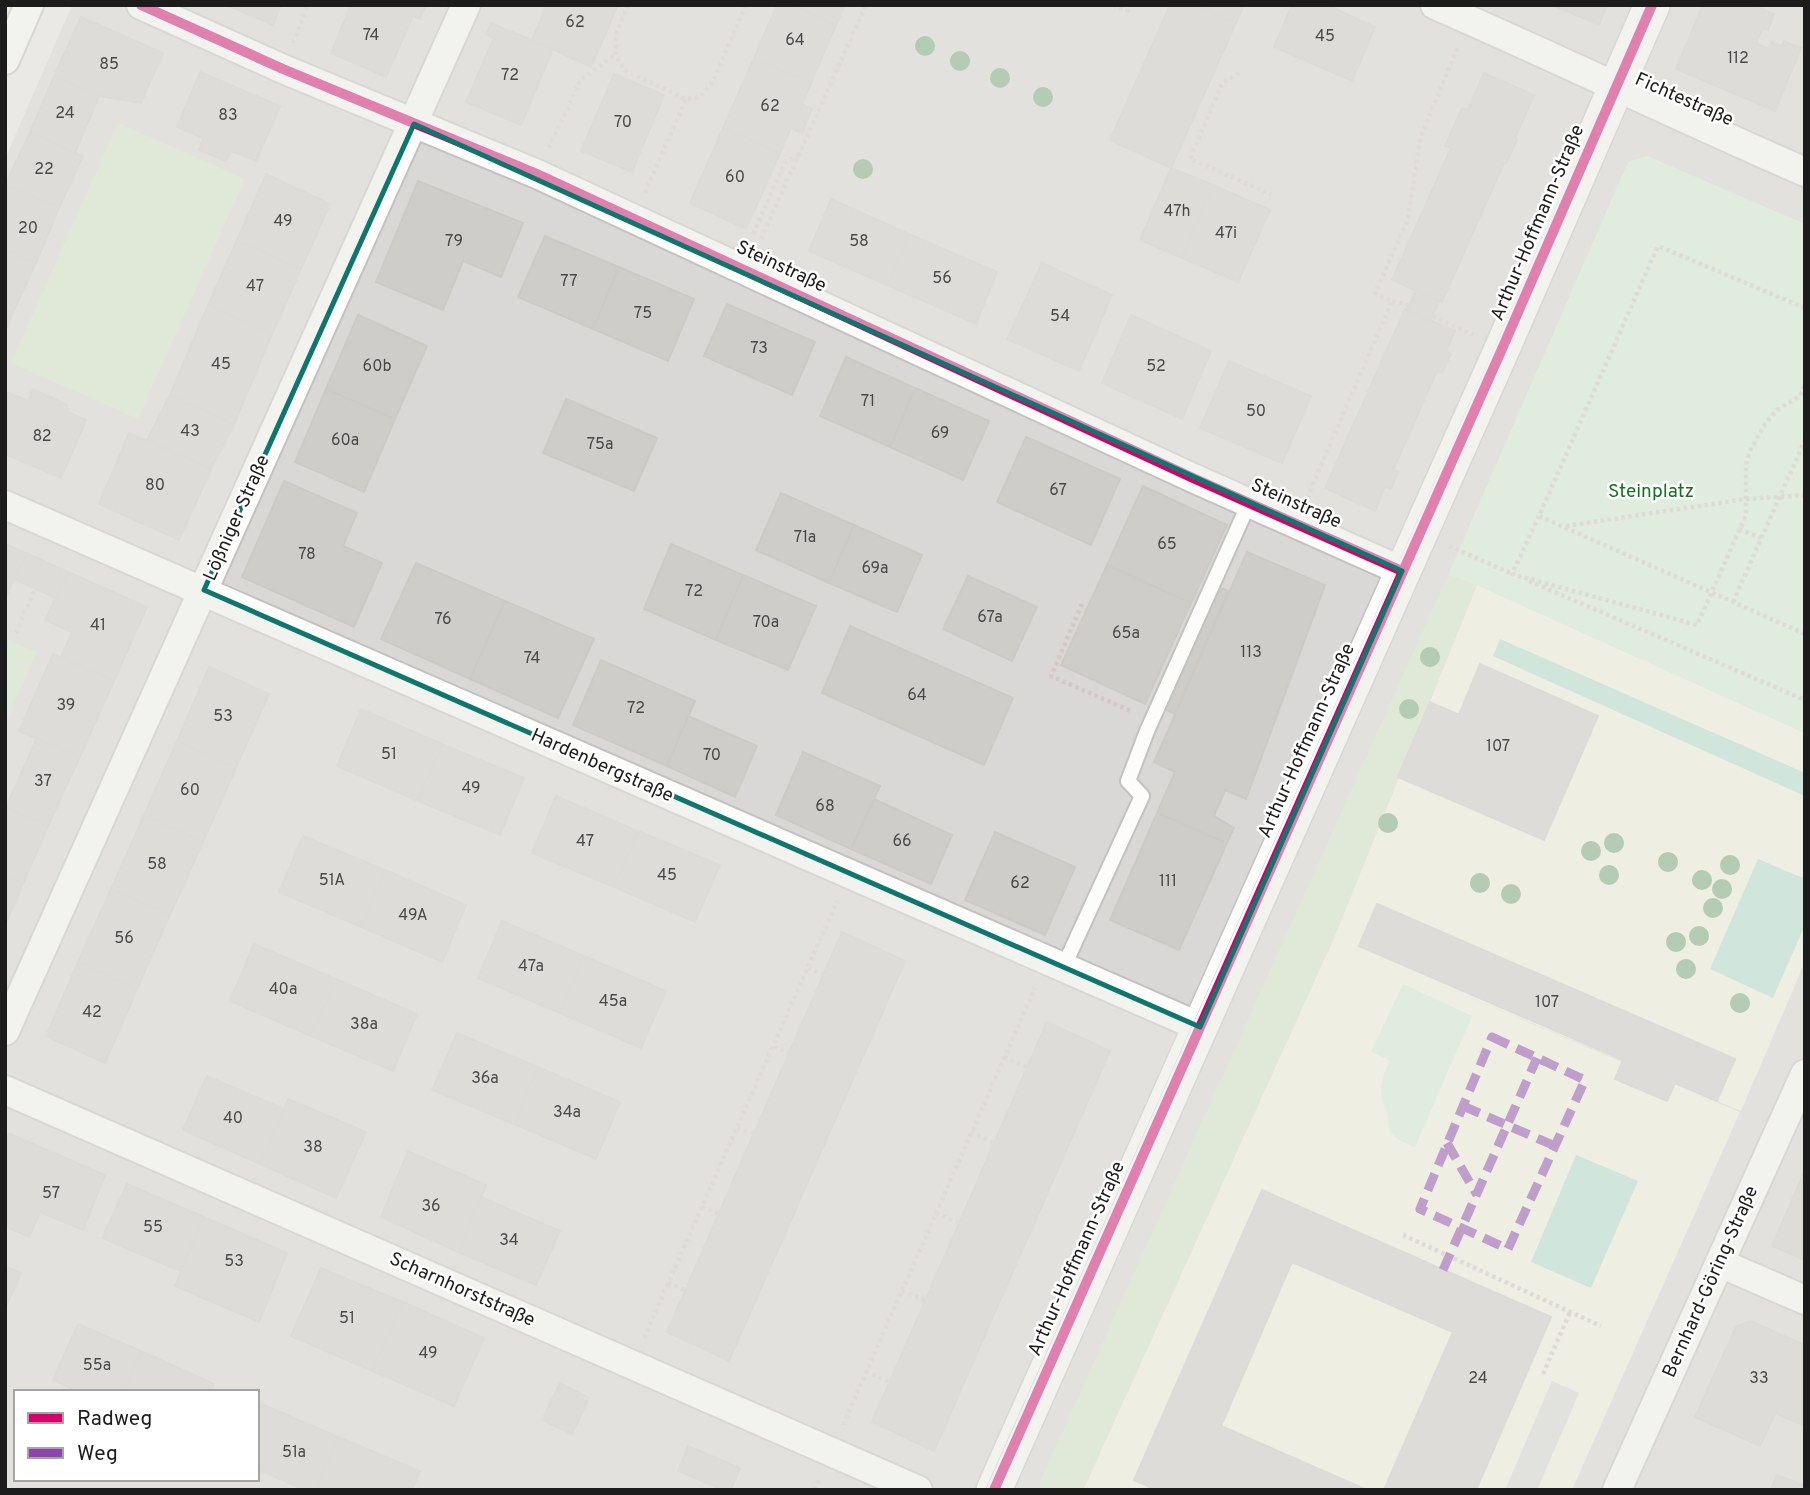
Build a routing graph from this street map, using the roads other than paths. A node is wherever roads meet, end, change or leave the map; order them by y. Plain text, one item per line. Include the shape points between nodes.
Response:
1 (29, 5) edge
2 (141, 5) edge
3 (466, 5) edge
4 (1435, 5) edge
5 (1652, 5) edge
6 (5, 60) edge
7 (1615, 87) junction
8 (414, 124) junction
9 (1805, 172) edge
10 (1249, 503) junction
11 (5, 505) edge
12 (1402, 571) junction
13 (204, 590) junction
14 (1055, 965) junction
15 (1200, 1027) junction
16 (5, 1031) edge
17 (1805, 1074) edge
18 (5, 1090) edge
19 (1720, 1263) junction
20 (1805, 1300) edge
21 (918, 1490) edge
22 (993, 1490) edge
23 (1617, 1490) edge

1 - 6 street
2 - 8 street, Steinstraße
3 - 8 street, Lößniger Straße
4 - 7 street, Fichtestraße
5 - 7 street, Arthur-Hoffmann-Straße
7 - 9 street, Fichtestraße
7 - 12 street, Arthur-Hoffmann-Straße
8 - 10 street, Steinstraße via 537,174
8 - 13 street, Lößniger Straße
10 - 12 street, Steinstraße
10 - 14 lane via 1128,781 1142,796
11 - 13 street, Hardenbergstraße
12 - 15 street, Arthur-Hoffmann-Straße
13 - 14 street, Hardenbergstraße
13 - 16 street, Lößniger Straße
14 - 15 street, Hardenbergstraße
15 - 22 street, Arthur-Hoffmann-Straße
17 - 19 street, Bernhard-Göring-Straße
18 - 21 street, Scharnhorststraße
19 - 20 street
19 - 23 street, Bernhard-Göring-Straße

